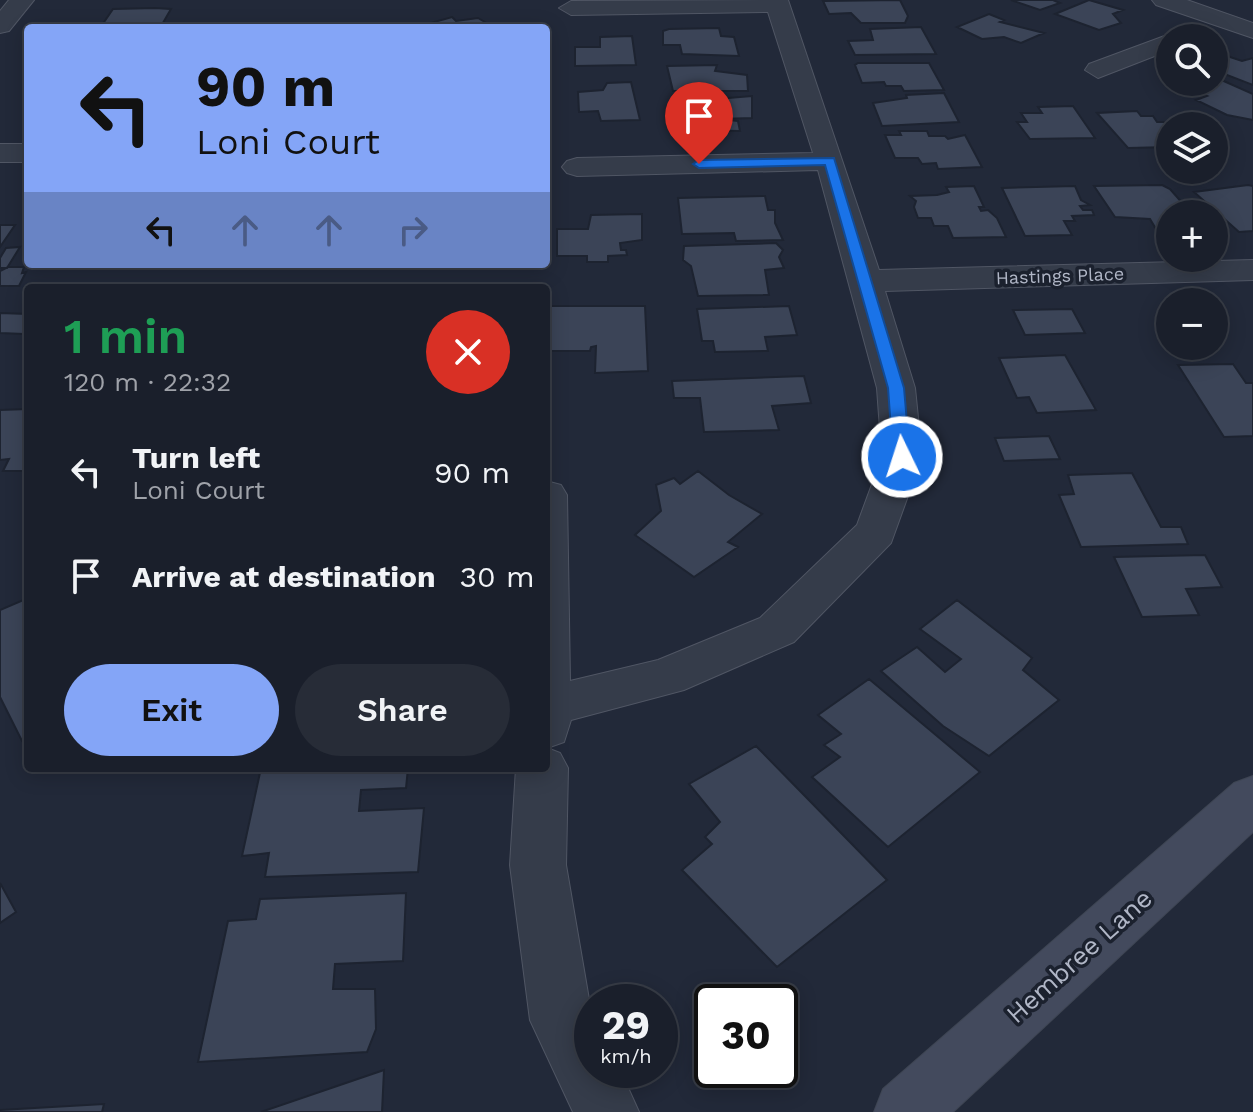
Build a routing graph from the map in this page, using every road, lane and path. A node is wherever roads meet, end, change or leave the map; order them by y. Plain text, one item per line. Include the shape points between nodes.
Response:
1 (1164, 0) edge
2 (777, 2) edge
3 (1253, 7) edge
4 (571, 8) dead end
5 (1221, 20) junction
6 (1211, 24) edge
7 (1253, 31) edge
8 (1156, 47) edge
9 (1098, 70) dead end
10 (0, 153) edge
11 (24, 153) edge
12 (830, 161) junction
13 (577, 167) dead end
14 (1253, 270) edge
15 (866, 281) junction
16 (550, 716) edge
17 (542, 772) edge
18 (1253, 799) edge
19 (607, 1112) edge
20 (906, 1112) edge

1 - 5 street
2 - 4 street
2 - 12 street
3 - 5 street
5 - 6 street
5 - 7 street
8 - 9 street
10 - 11 street
12 - 13 street
12 - 15 street
14 - 15 street, Hastings Place
15 - 16 street via 896,388 902,457 876,532 777,630 667,677
17 - 19 street via 538,865 561,1020
18 - 20 street, Hembree Lane

